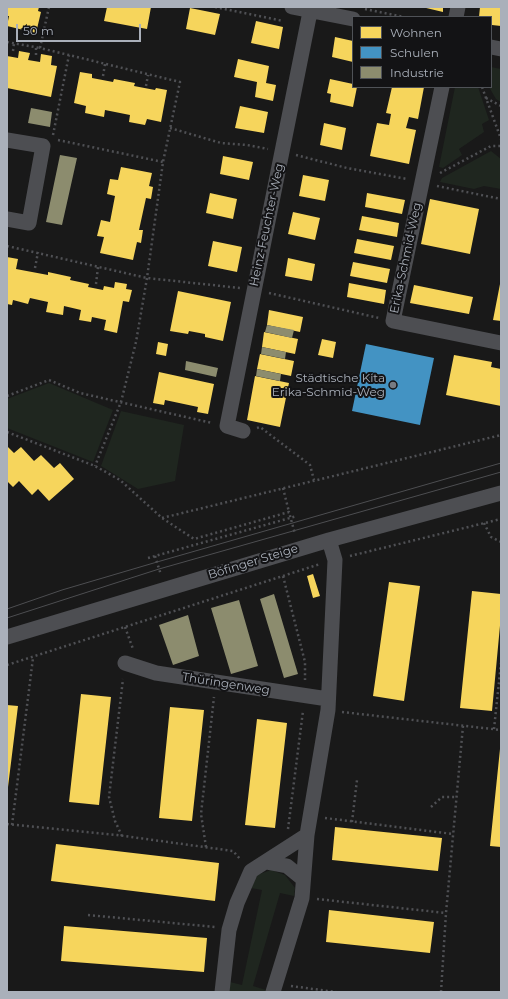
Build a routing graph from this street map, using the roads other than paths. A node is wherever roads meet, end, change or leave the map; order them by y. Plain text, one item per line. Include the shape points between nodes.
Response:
1 (292, 7) edge
2 (311, 9) edge
3 (357, 14) edge
4 (442, 88) edge
5 (7, 140) edge
6 (7, 219) edge
7 (501, 343) edge
8 (243, 431) road end
9 (501, 493) edge
10 (329, 540) junction
11 (7, 637) edge
12 (125, 663) road end
13 (328, 705) junction
14 (307, 835) junction
15 (266, 862) junction
16 (303, 879) junction
17 (222, 992) edge
18 (273, 992) edge

1 - 2 street
2 - 3 street
2 - 8 street, Heinz-Feuchter-Weg via 226,426
4 - 7 street, Erika-Schmid-Weg via 393,321
5 - 6 street via 43,146 29,223
9 - 10 street, Böfinger Steige
10 - 11 street, Böfinger Steige
10 - 13 street via 335,560
12 - 13 street, Thüringenweg via 156,673 305,696
13 - 14 street
14 - 15 street
14 - 16 street
15 - 16 street via 287,866
15 - 17 street via 251,871 237,903 229,930
16 - 18 street via 302,898

